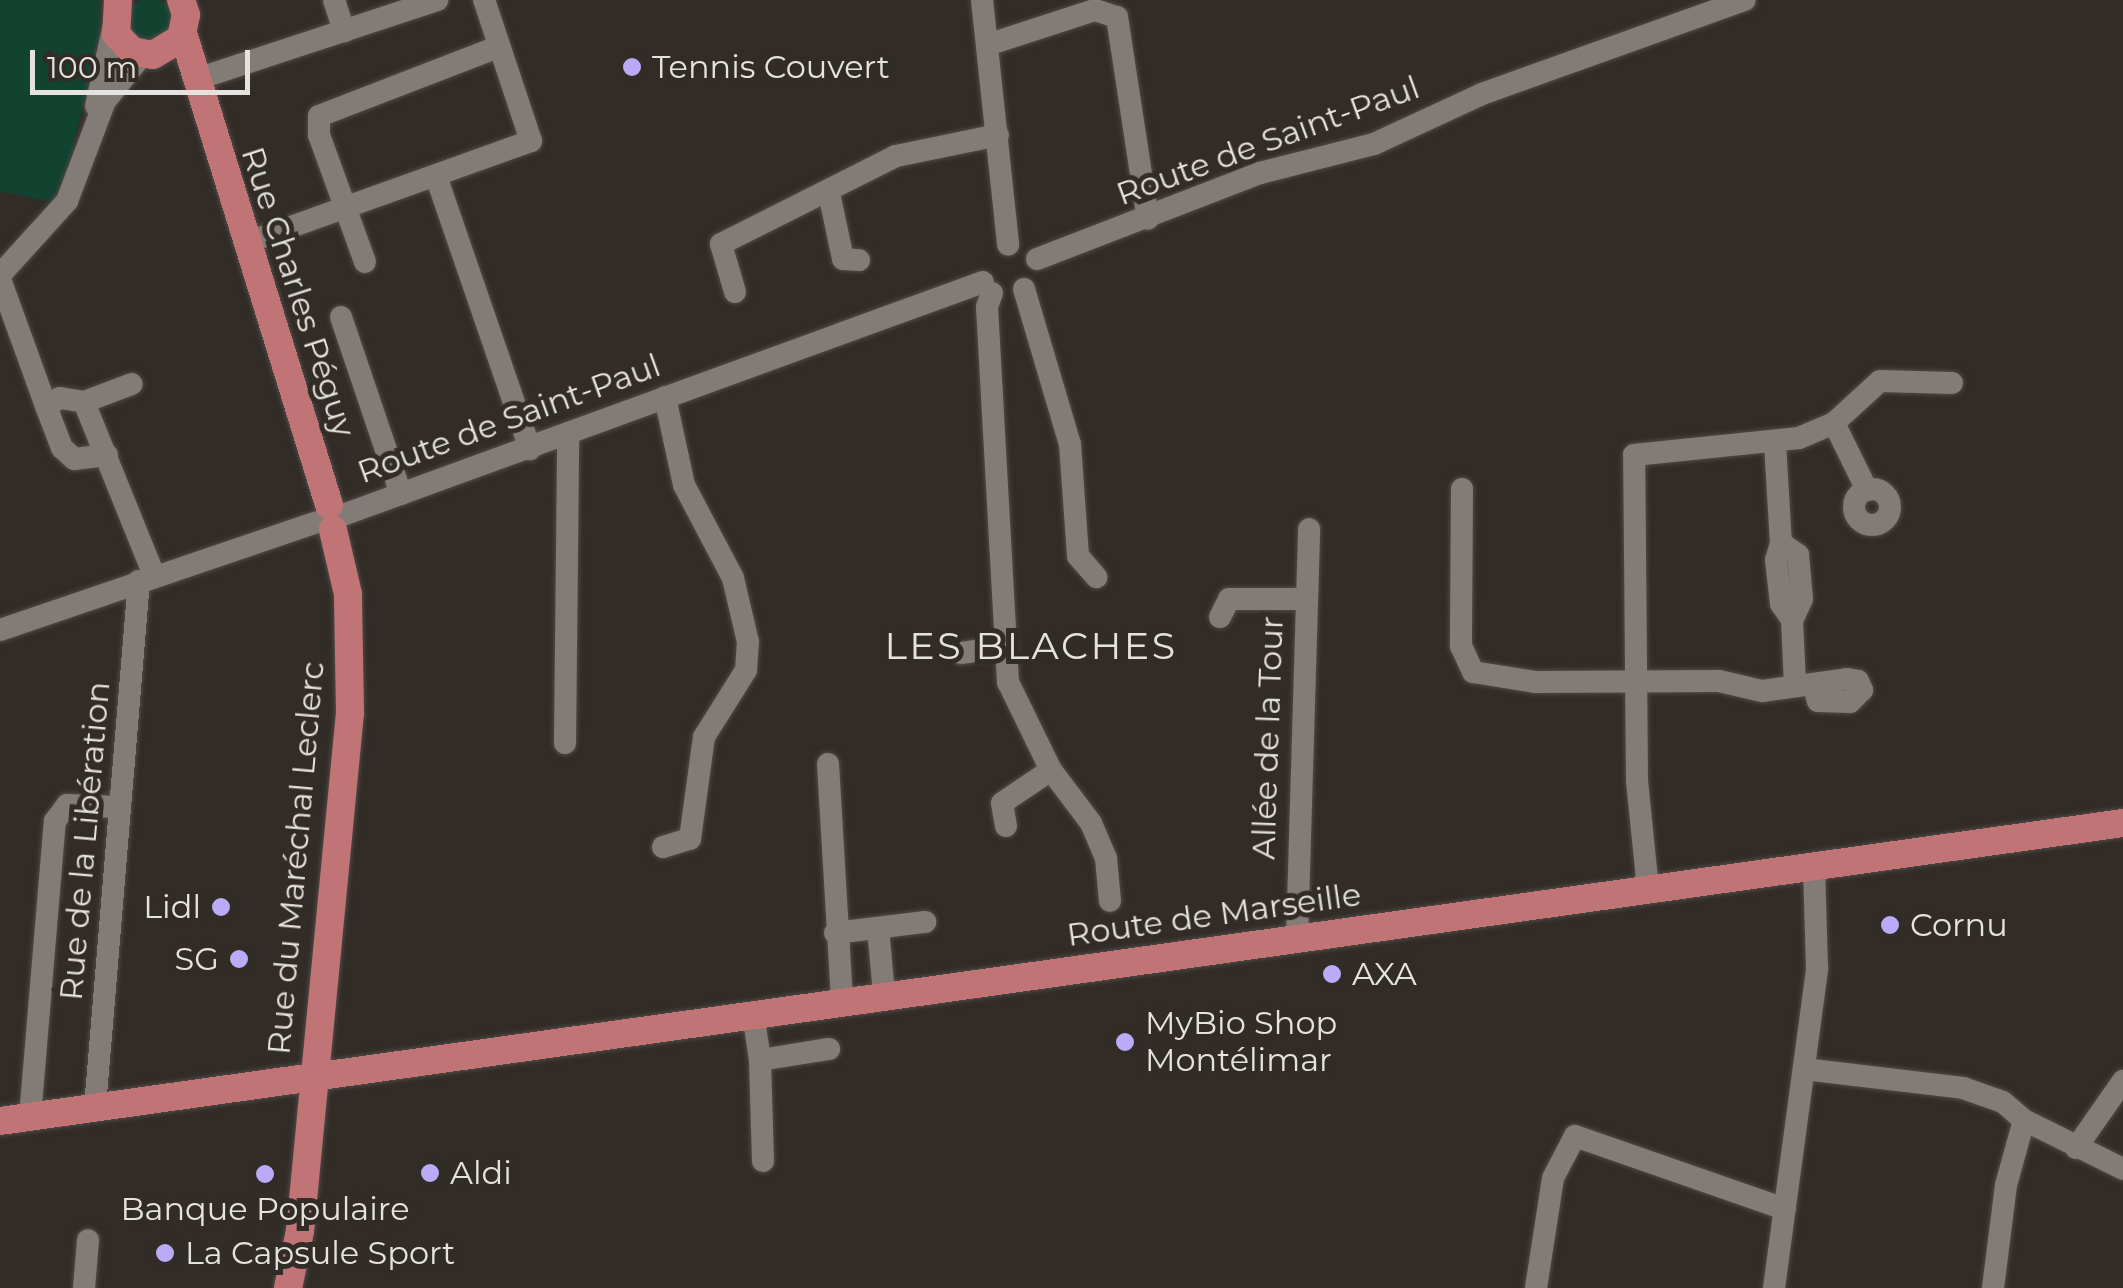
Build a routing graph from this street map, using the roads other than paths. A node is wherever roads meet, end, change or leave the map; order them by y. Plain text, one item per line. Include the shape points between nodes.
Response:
1 (334, 0) edge
2 (437, 0) edge
3 (484, 0) edge
4 (982, 0) edge
5 (1745, 0) edge
6 (183, 1) edge
7 (1686, 10) edge
8 (116, 13) edge
9 (344, 31) junction
10 (183, 33) junction
11 (986, 45) junction
12 (498, 46) junction
13 (147, 55) junction
14 (198, 90) junction
15 (998, 134) junction
16 (86, 158) junction
17 (436, 176) junction
18 (829, 193) junction
19 (346, 208) junction
20 (1148, 218) junction
21 (246, 243) junction
22 (1008, 246) junction
23 (1037, 259) junction
24 (859, 260) dead end
25 (365, 262) dead end
26 (0, 277) edge
27 (987, 287) junction
28 (1024, 289) junction
29 (734, 292) dead end
30 (341, 317) dead end
31 (1952, 383) dead end
32 (132, 384) dead end
33 (665, 397) junction
34 (84, 402) junction
35 (46, 406) junction
36 (1834, 423) junction
37 (568, 435) junction
38 (1775, 443) junction
39 (530, 449) junction
40 (107, 455) junction
41 (1462, 488) dead end
42 (1867, 490) dead end
43 (401, 494) junction
44 (329, 518) junction
45 (1309, 530) dead end
46 (1096, 577) dead end
47 (146, 578) junction
48 (1306, 599) junction
49 (1220, 617) dead end
50 (0, 630) edge
51 (1002, 647) junction
52 (961, 653) dead end
53 (1637, 680) junction
54 (566, 743) dead end
55 (828, 764) dead end
56 (1051, 770) junction
57 (120, 806) junction
58 (999, 807) dead end
59 (2123, 823) edge
60 (662, 847) dead end
61 (1814, 866) junction
62 (1648, 889) junction
63 (1110, 902) dead end
64 (925, 922) dead end
65 (878, 928) junction
66 (835, 933) junction
67 (1298, 939) junction
68 (884, 994) junction
69 (842, 1000) junction
70 (753, 1012) junction
71 (829, 1049) dead end
72 (760, 1060) junction
73 (1804, 1068) junction
74 (313, 1075) junction
75 (2123, 1082) edge
76 (95, 1108) junction
77 (30, 1117) junction
78 (2024, 1120) junction
79 (0, 1121) edge
80 (2076, 1148) junction
81 (763, 1162) dead end
82 (2123, 1169) edge
83 (1784, 1209) junction
84 (88, 1240) dead end
85 (84, 1288) edge
86 (288, 1288) edge
87 (1536, 1288) edge
88 (1774, 1288) edge
89 (1993, 1288) edge

1 - 9 street
2 - 9 street
3 - 12 street
4 - 11 street
5 - 7 street, Route de Saint-Paul
6 - 10 main road, Rue Charles Péguy
7 - 20 street, Route de Saint-Paul via 1374,144 1260,173
8 - 13 main road, Rue Charles Péguy via 123,45
8 - 16 street
9 - 14 street
10 - 13 main road via 174,46
10 - 14 main road, Rue Charles Péguy
11 - 15 street
11 - 20 street via 1096,10 1117,17
12 - 17 street via 531,141
12 - 19 street via 325,110 319,135
13 - 14 main road, Rue Charles Péguy
13 - 16 street via 112,88
14 - 21 main road, Rue Charles Péguy
15 - 18 street via 896,156
15 - 22 street
16 - 26 street via 67,201
17 - 19 street
17 - 39 street
18 - 24 street via 840,251 844,259
18 - 29 street via 721,244
19 - 21 street
19 - 25 street
20 - 23 street, Route de Saint-Paul
21 - 44 main road, Rue Charles Péguy
22 - 23 street via 1026,246
22 - 27 street via 984,272
23 - 28 street
26 - 35 street
27 - 28 street, Route de Saint-Paul
27 - 33 street, Route de Saint-Paul
27 - 51 street
28 - 46 street via 1070,444 1078,556
30 - 43 street
31 - 36 street via 1880,381
32 - 34 street
33 - 37 street, Route de Saint-Paul
33 - 60 street via 684,485 733,578 748,642 746,670 704,737 690,839
34 - 35 street via 60,398
34 - 40 street
35 - 40 street via 62,448 74,460
36 - 38 street
36 - 42 street
37 - 39 street, Route de Saint-Paul
37 - 54 street
38 - 53 street via 1634,455
38 - 53 street via 1781,543 1776,560 1805,686 1762,691 1719,681
39 - 43 street, Route de Saint-Paul
40 - 47 street
41 - 53 street via 1461,646 1472,672 1536,682
43 - 44 street, Route de Saint-Paul
44 - 47 street, Route de Saint-Paul
44 - 74 main road, Rue du Maréchal Leclerc via 348,594 350,714
45 - 48 street, Allée de la Tour
47 - 50 street, Route de Saint-Paul
47 - 57 street, Rue de la Libération
48 - 49 street, Allée de la Tour via 1229,599
48 - 67 street, Allée de la Tour
51 - 52 street
51 - 56 street via 1020,718
53 - 62 street
55 - 66 street
56 - 58 street
56 - 63 street via 1091,823 1106,858
57 - 76 street, Rue de la Libération
57 - 77 street via 67,805 55,821
59 - 61 main road, Route de Marseille
61 - 62 main road, Route de Marseille
61 - 73 street via 1817,968
62 - 67 main road, Route de Marseille
64 - 65 street
65 - 66 street
65 - 68 street
66 - 69 street
67 - 68 main road, Route de Marseille
68 - 69 main road, Route de Marseille
69 - 70 main road, Route de Marseille
70 - 72 street
70 - 74 main road, Route de Marseille
71 - 72 street
72 - 81 street
73 - 78 street via 1963,1088 2002,1102
73 - 83 street
74 - 76 main road, Route de Marseille
74 - 86 main road, Rue du Maréchal Leclerc via 300,1231
75 - 80 street
76 - 77 main road, Route de Marseille
77 - 79 main road, Route de Marseille
78 - 80 street
78 - 89 street via 2006,1186
80 - 82 street
83 - 87 street via 1574,1136 1553,1178
83 - 88 street
84 - 85 street

